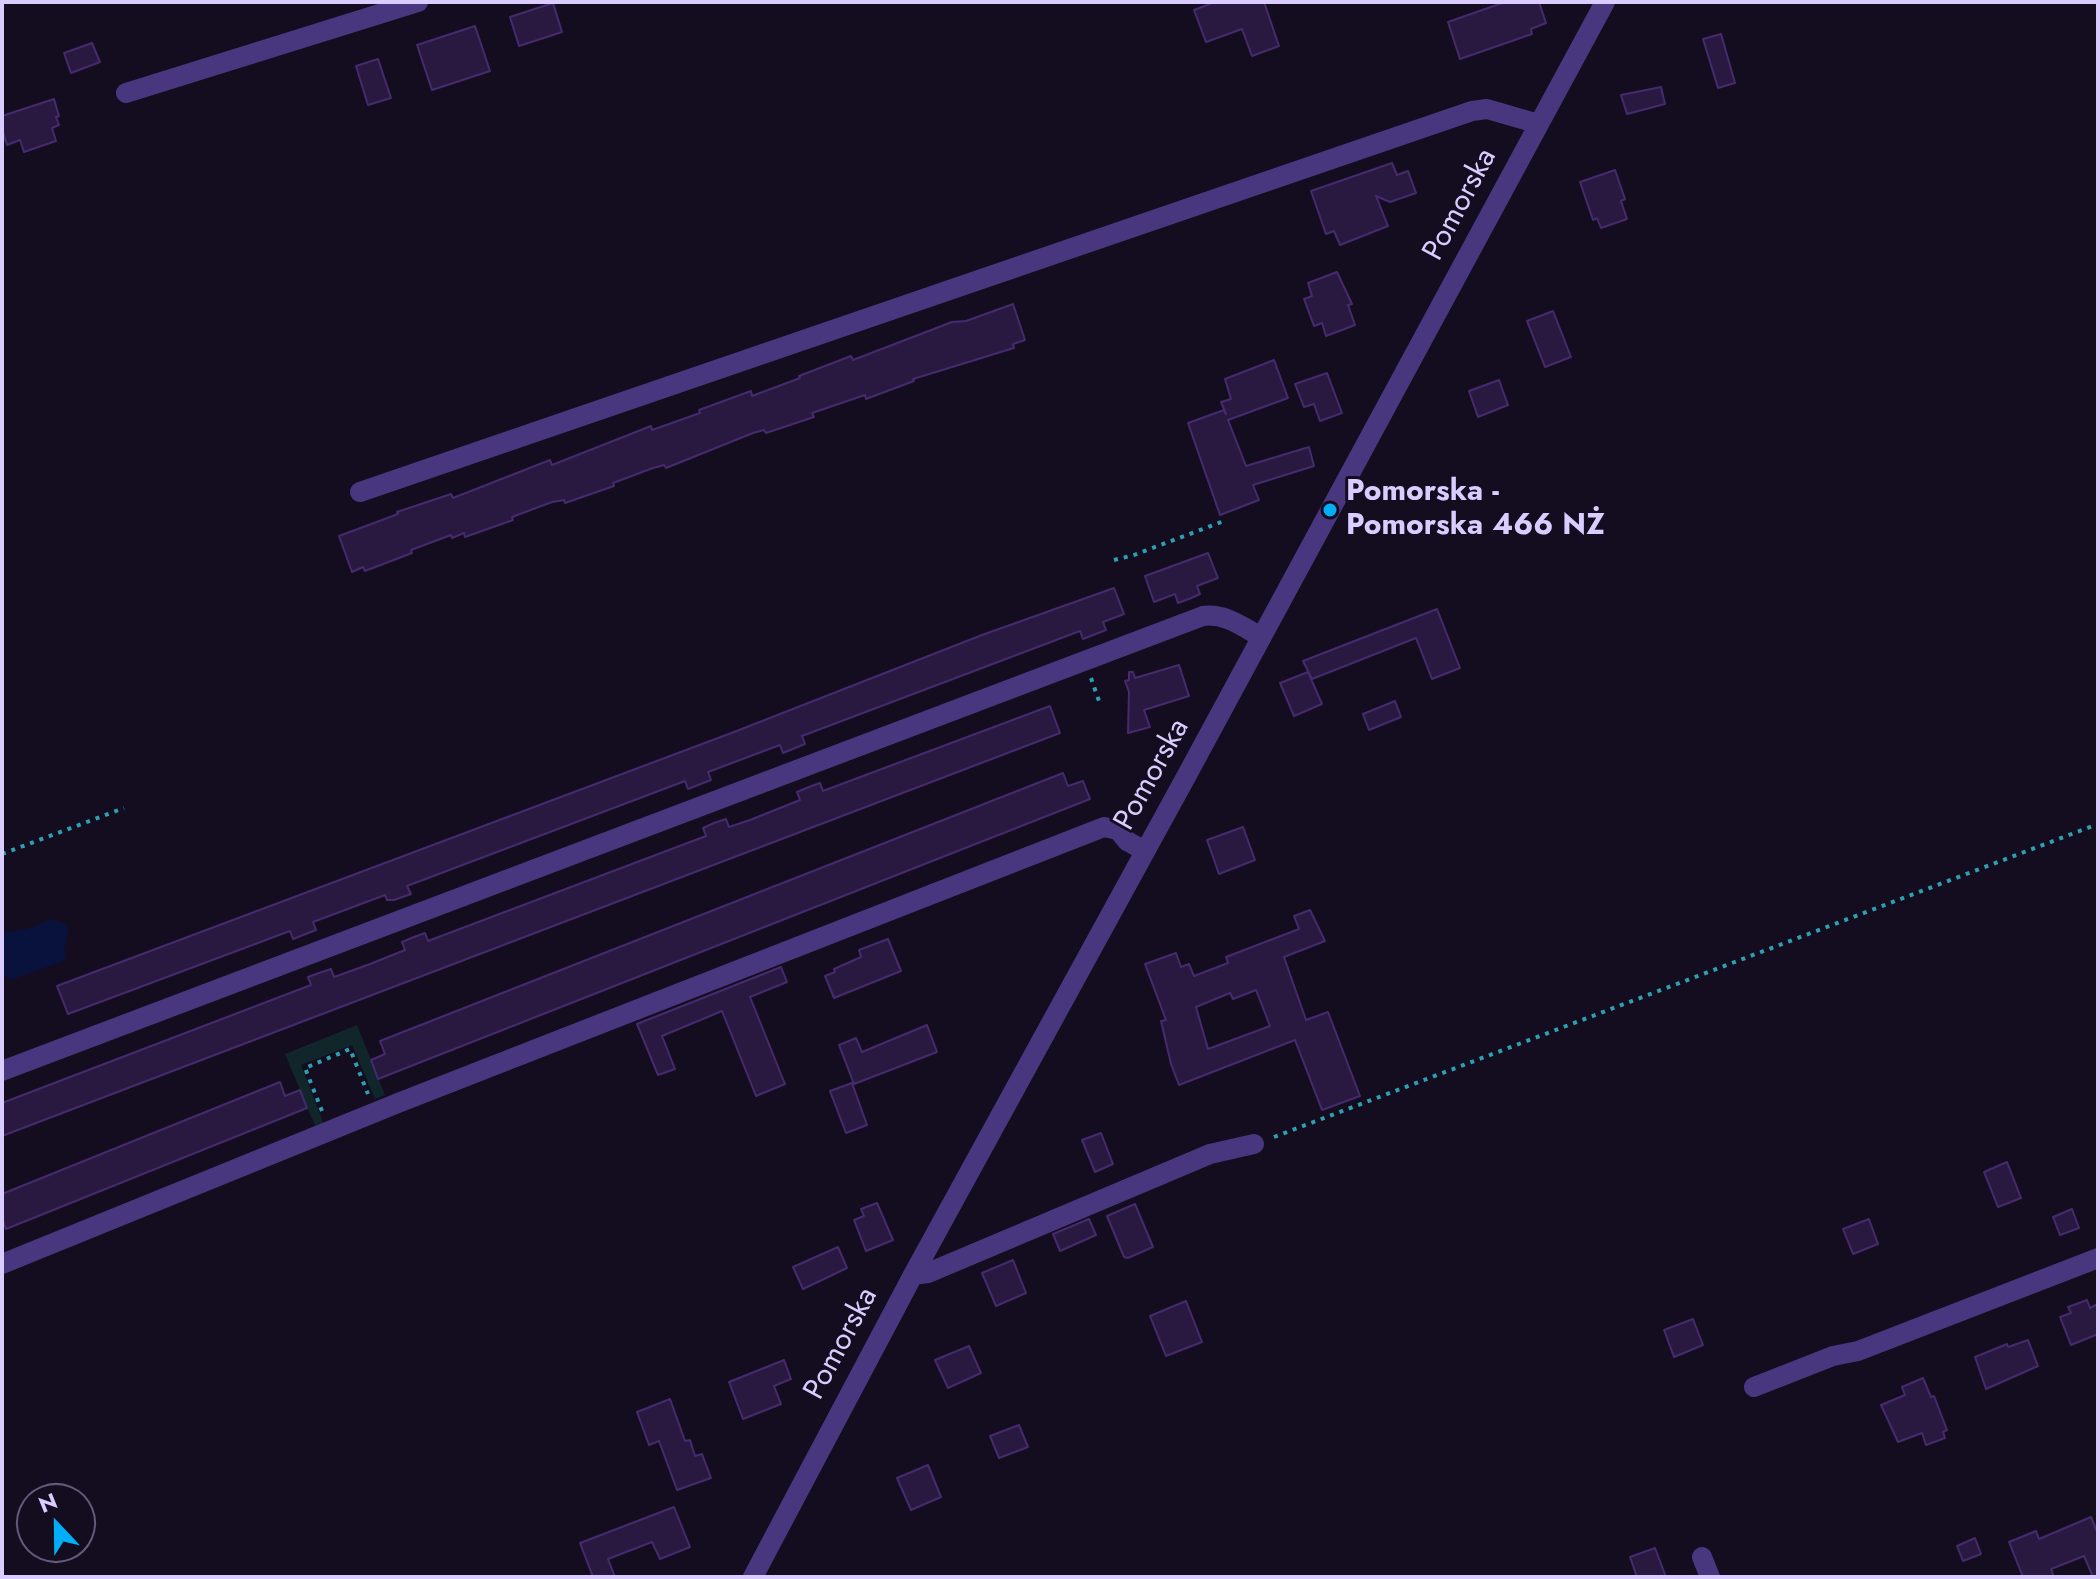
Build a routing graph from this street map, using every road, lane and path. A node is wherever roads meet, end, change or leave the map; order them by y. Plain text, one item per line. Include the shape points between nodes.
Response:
1 (418, 2) edge
2 (1605, 2) edge
3 (126, 93) dead end
4 (1539, 124) junction
5 (360, 492) dead end
6 (1224, 521) dead end
7 (1114, 560) dead end
8 (1261, 637) junction
9 (124, 808) dead end
10 (2098, 824) edge
11 (1145, 851) junction
12 (2, 854) edge
13 (2, 1071) edge
14 (376, 1112) junction
15 (331, 1132) junction
16 (1254, 1144) joint
17 (2098, 1258) edge
18 (2, 1264) edge
19 (913, 1275) junction
20 (1754, 1387) dead end
21 (1702, 1557) dead end
22 (753, 1577) edge
23 (1710, 1577) edge

1 - 3 street
2 - 4 street, Pomorska
4 - 5 street via 1487,109 1472,111
4 - 8 street, Pomorska
6 - 7 path
8 - 11 street, Pomorska
8 - 13 street via 1225,617 1203,616
9 - 12 path
10 - 16 path
11 - 14 street via 1118,830 1104,827
11 - 19 street, Pomorska
14 - 15 street
14 - 15 path via 350,1049 305,1068
15 - 18 street
16 - 19 street via 1210,1154
17 - 20 street
19 - 22 street, Pomorska
21 - 23 street

